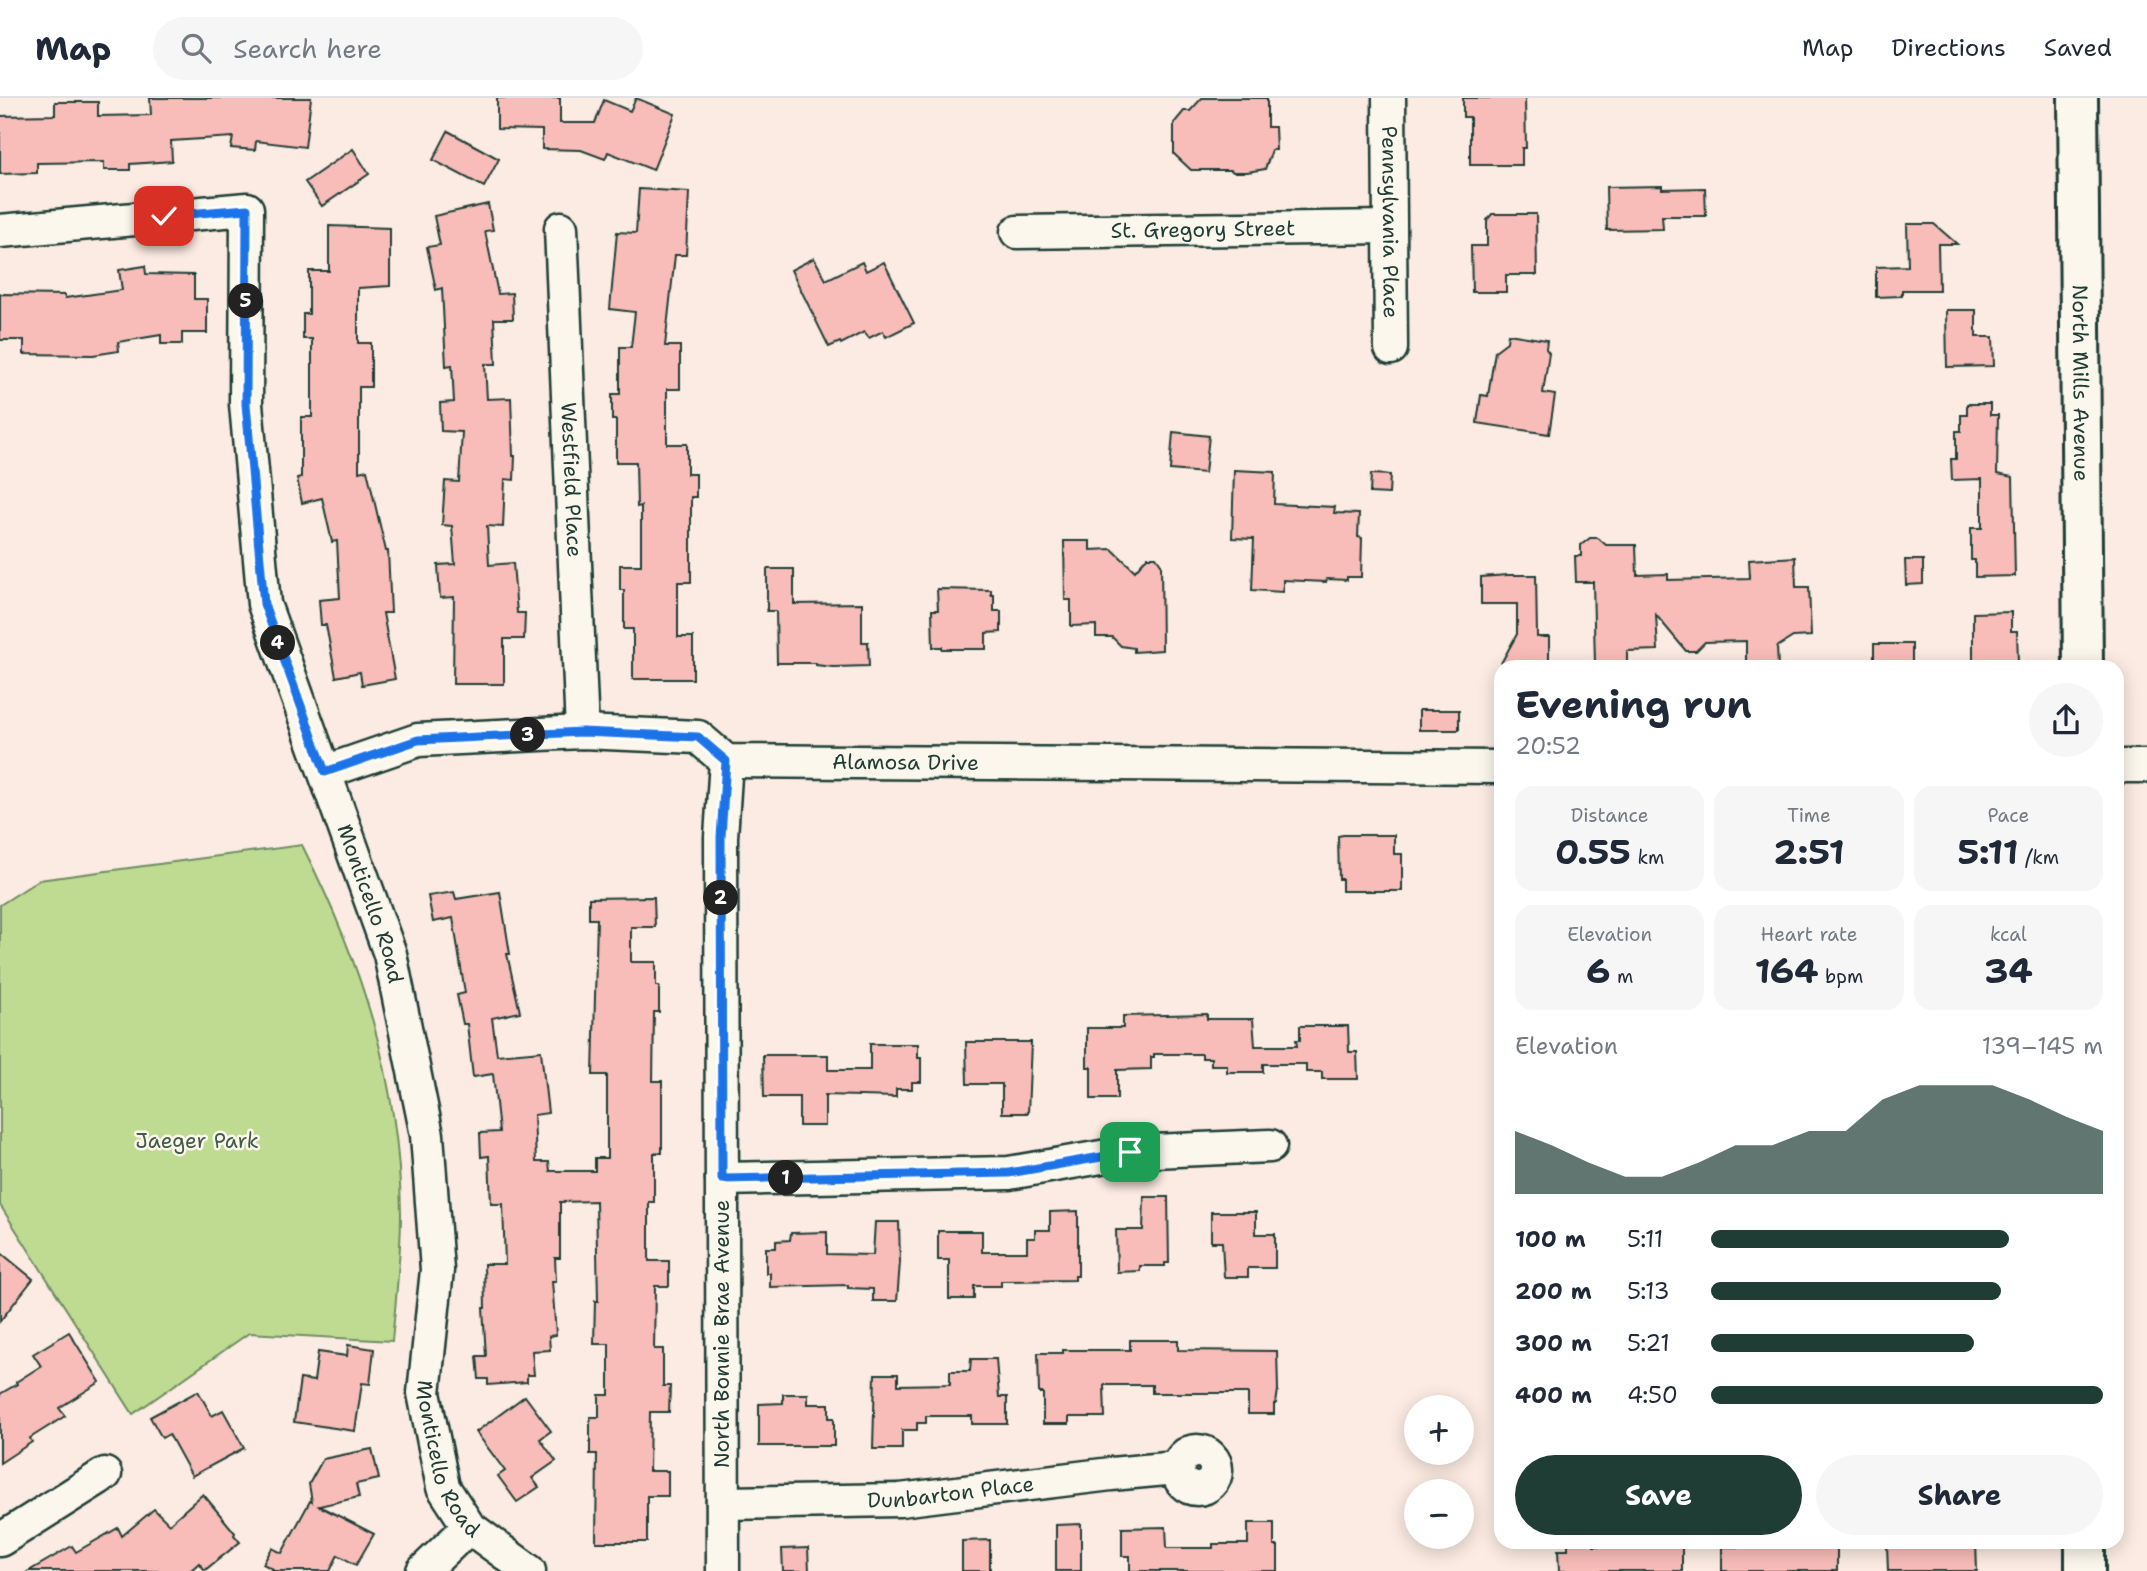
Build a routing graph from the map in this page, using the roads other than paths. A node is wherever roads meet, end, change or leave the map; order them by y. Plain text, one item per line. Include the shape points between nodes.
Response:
1 (1388, 98) edge
2 (2078, 98) edge
3 (1390, 227) junction
4 (561, 228) dead end
5 (0, 231) edge
6 (1017, 232) dead end
7 (1391, 348) dead end
8 (2082, 660) edge
9 (582, 732) junction
10 (726, 761) junction
11 (2124, 766) edge
12 (2147, 766) edge
13 (1494, 767) edge
14 (325, 772) junction
15 (1270, 1146) dead end
16 (722, 1179) junction
17 (1177, 1468) dead end
18 (105, 1474) dead end
19 (723, 1503) junction
20 (469, 1527) junction
21 (0, 1540) edge
22 (2085, 1549) edge
23 (423, 1571) edge
24 (529, 1571) edge
25 (723, 1571) edge
26 (2085, 1571) edge

1 - 3 street, Pennsylvania Place
2 - 8 main road, North Mills Avenue
3 - 6 street, St. Gregory Street
3 - 7 street, Pennsylvania Place
4 - 9 street, Westfield Place
5 - 14 street, Monticello Road via 247,209 246,404 264,604
9 - 10 street via 698,737
9 - 14 street via 418,740
10 - 13 street, Alamosa Drive
10 - 16 street, North Bonnie Brae Avenue via 721,837
11 - 12 street
14 - 20 street, Monticello Road via 390,954 427,1135 437,1270 424,1393 443,1487
15 - 16 street via 1130,1152 1009,1173
16 - 19 street, North Bonnie Brae Avenue
17 - 19 street, Dunbarton Place via 900,1500
18 - 21 street
19 - 25 street, North Bonnie Brae Avenue
20 - 23 street
20 - 24 street, Monticello Road
22 - 26 main road

